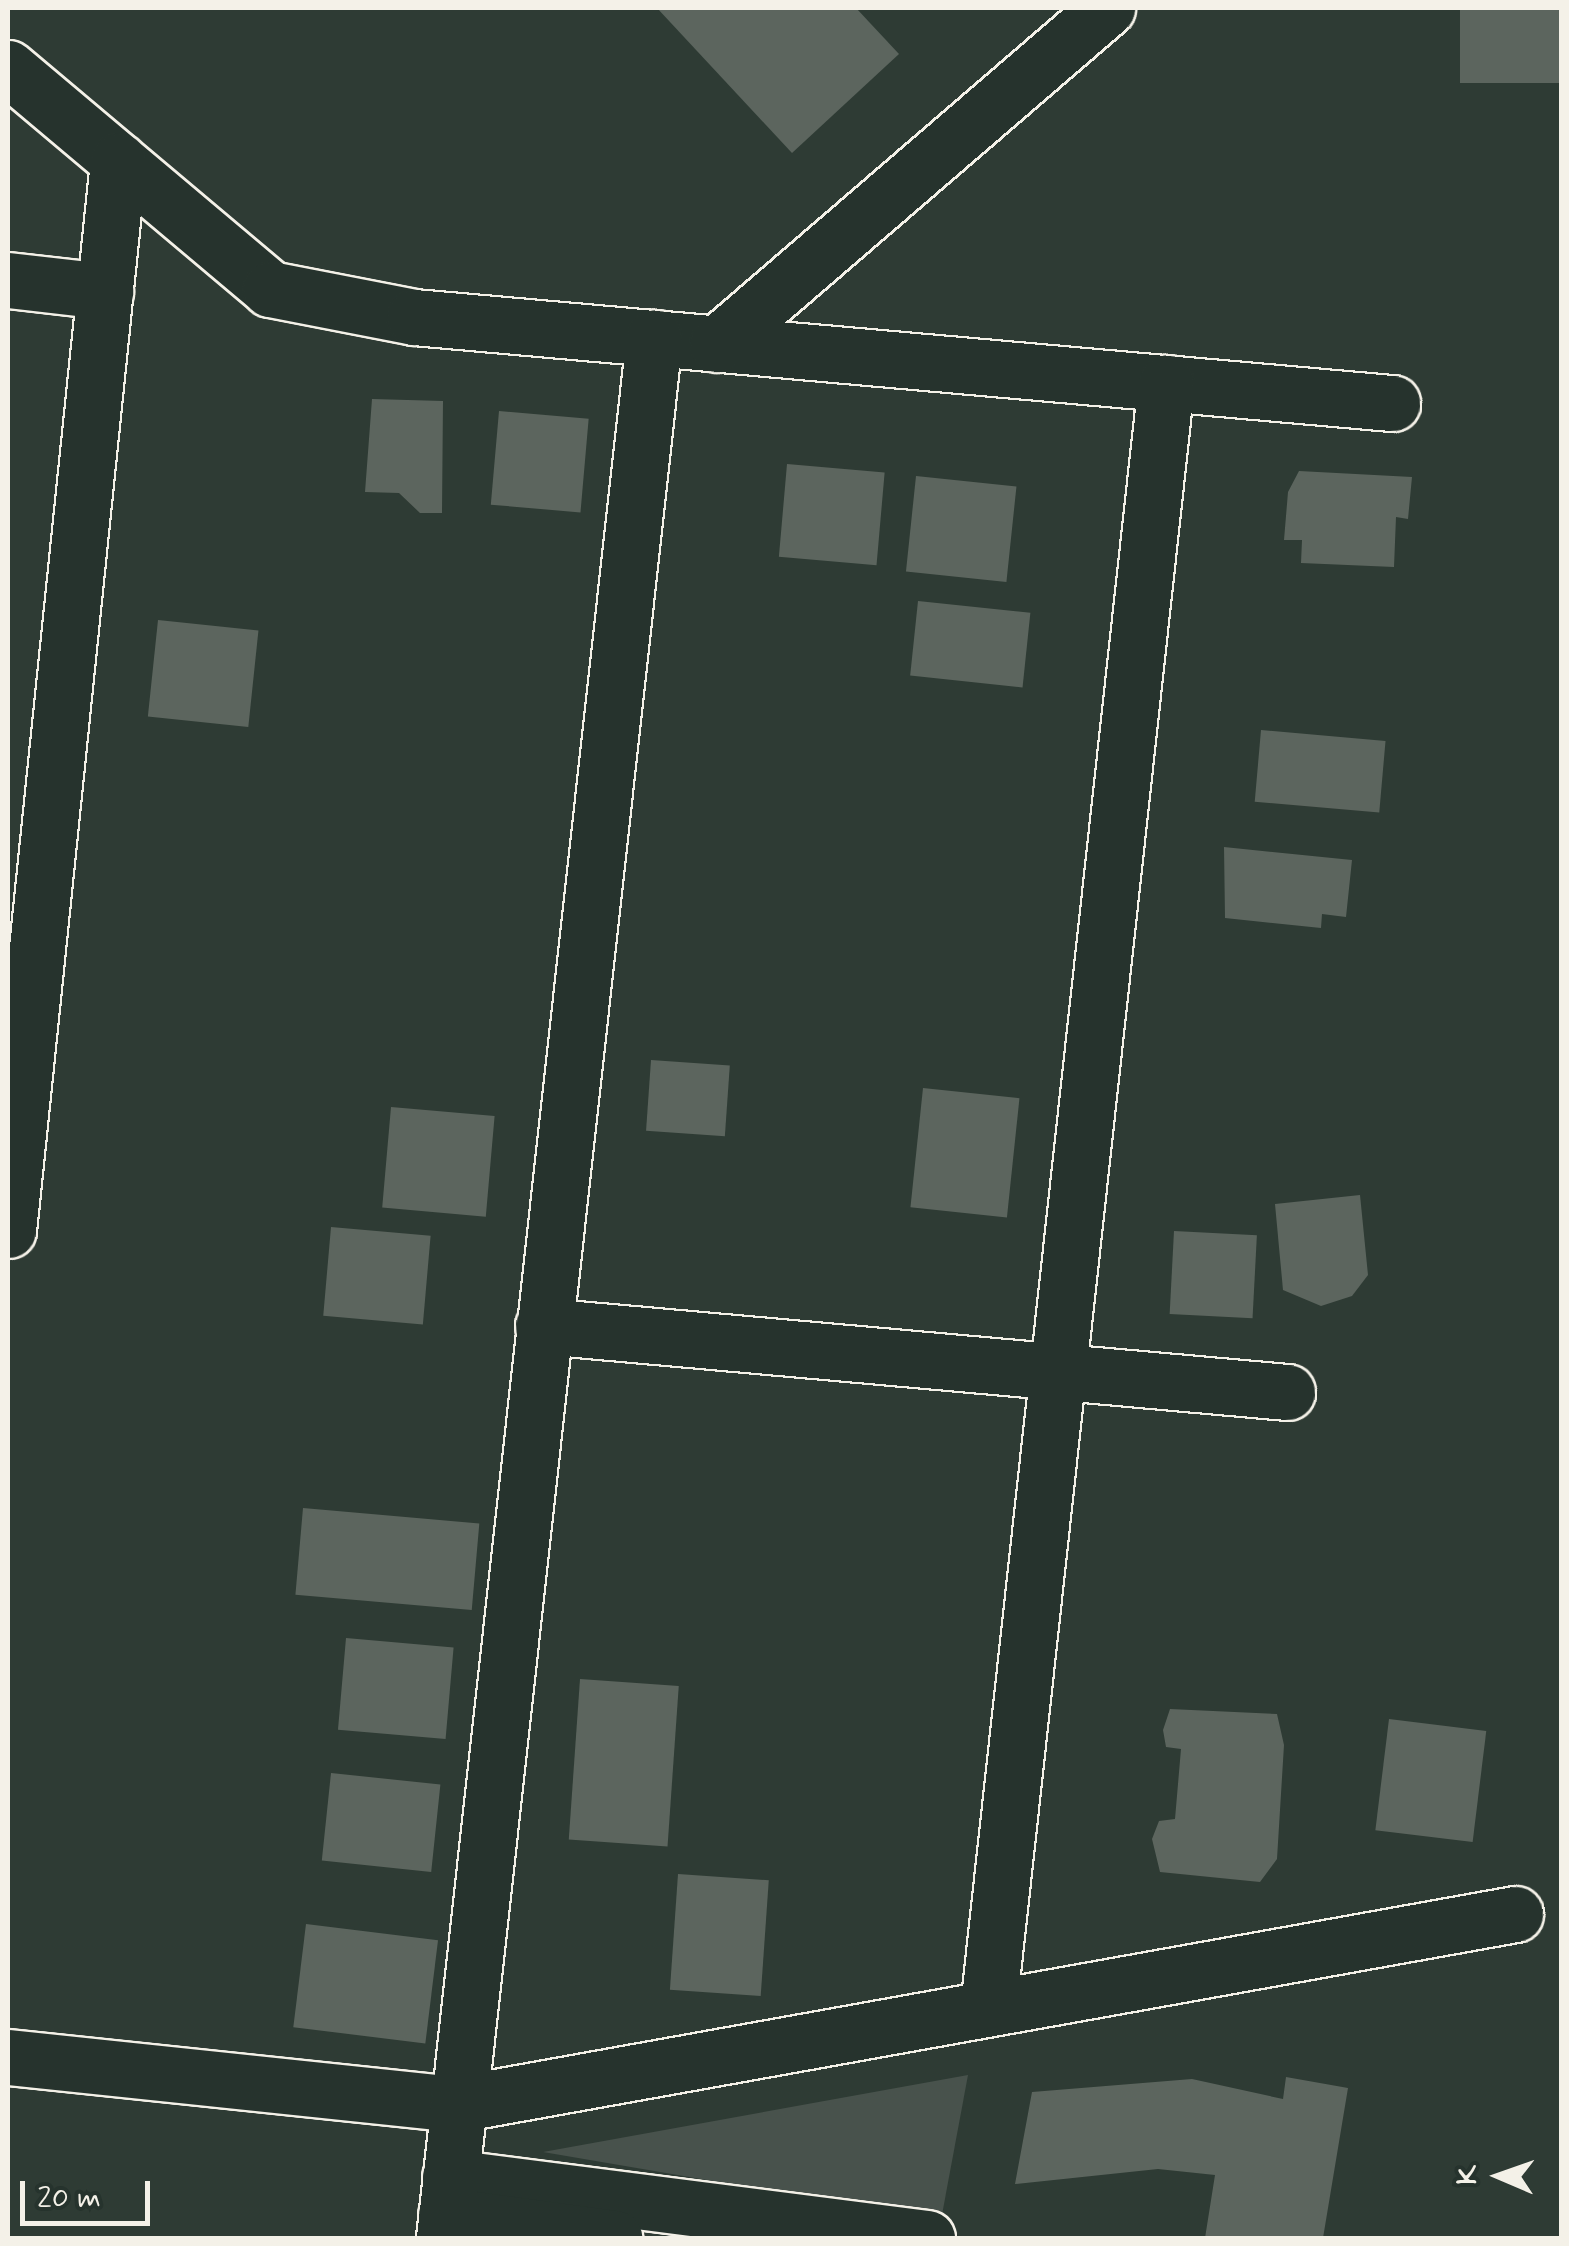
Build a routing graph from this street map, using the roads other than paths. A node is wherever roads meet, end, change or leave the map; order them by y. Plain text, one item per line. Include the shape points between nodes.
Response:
1 (1108, 8) edge
2 (8, 68) edge
3 (118, 161) junction
4 (8, 280) edge
5 (105, 291) junction
6 (654, 338) junction
7 (717, 344) junction
8 (1166, 383) junction
9 (1392, 403) dead end
10 (8, 1222) edge
11 (8, 1230) edge
12 (543, 1326) junction
13 (1056, 1368) junction
14 (1286, 1392) dead end
15 (1515, 1914) dead end
16 (988, 2008) junction
17 (8, 2057) edge
18 (458, 2104) junction
19 (446, 2210) edge
20 (614, 2238) edge
21 (927, 2238) edge

1 - 7 street
2 - 3 street
3 - 5 street
3 - 6 street via 270,289 414,317
4 - 5 street
5 - 10 street
6 - 7 street
6 - 12 street
7 - 8 street
8 - 9 street
8 - 13 street
10 - 11 street
12 - 13 street
12 - 18 street
13 - 14 street
13 - 16 street
15 - 16 street
16 - 18 street
17 - 18 street
18 - 19 street
19 - 20 street
19 - 21 street

